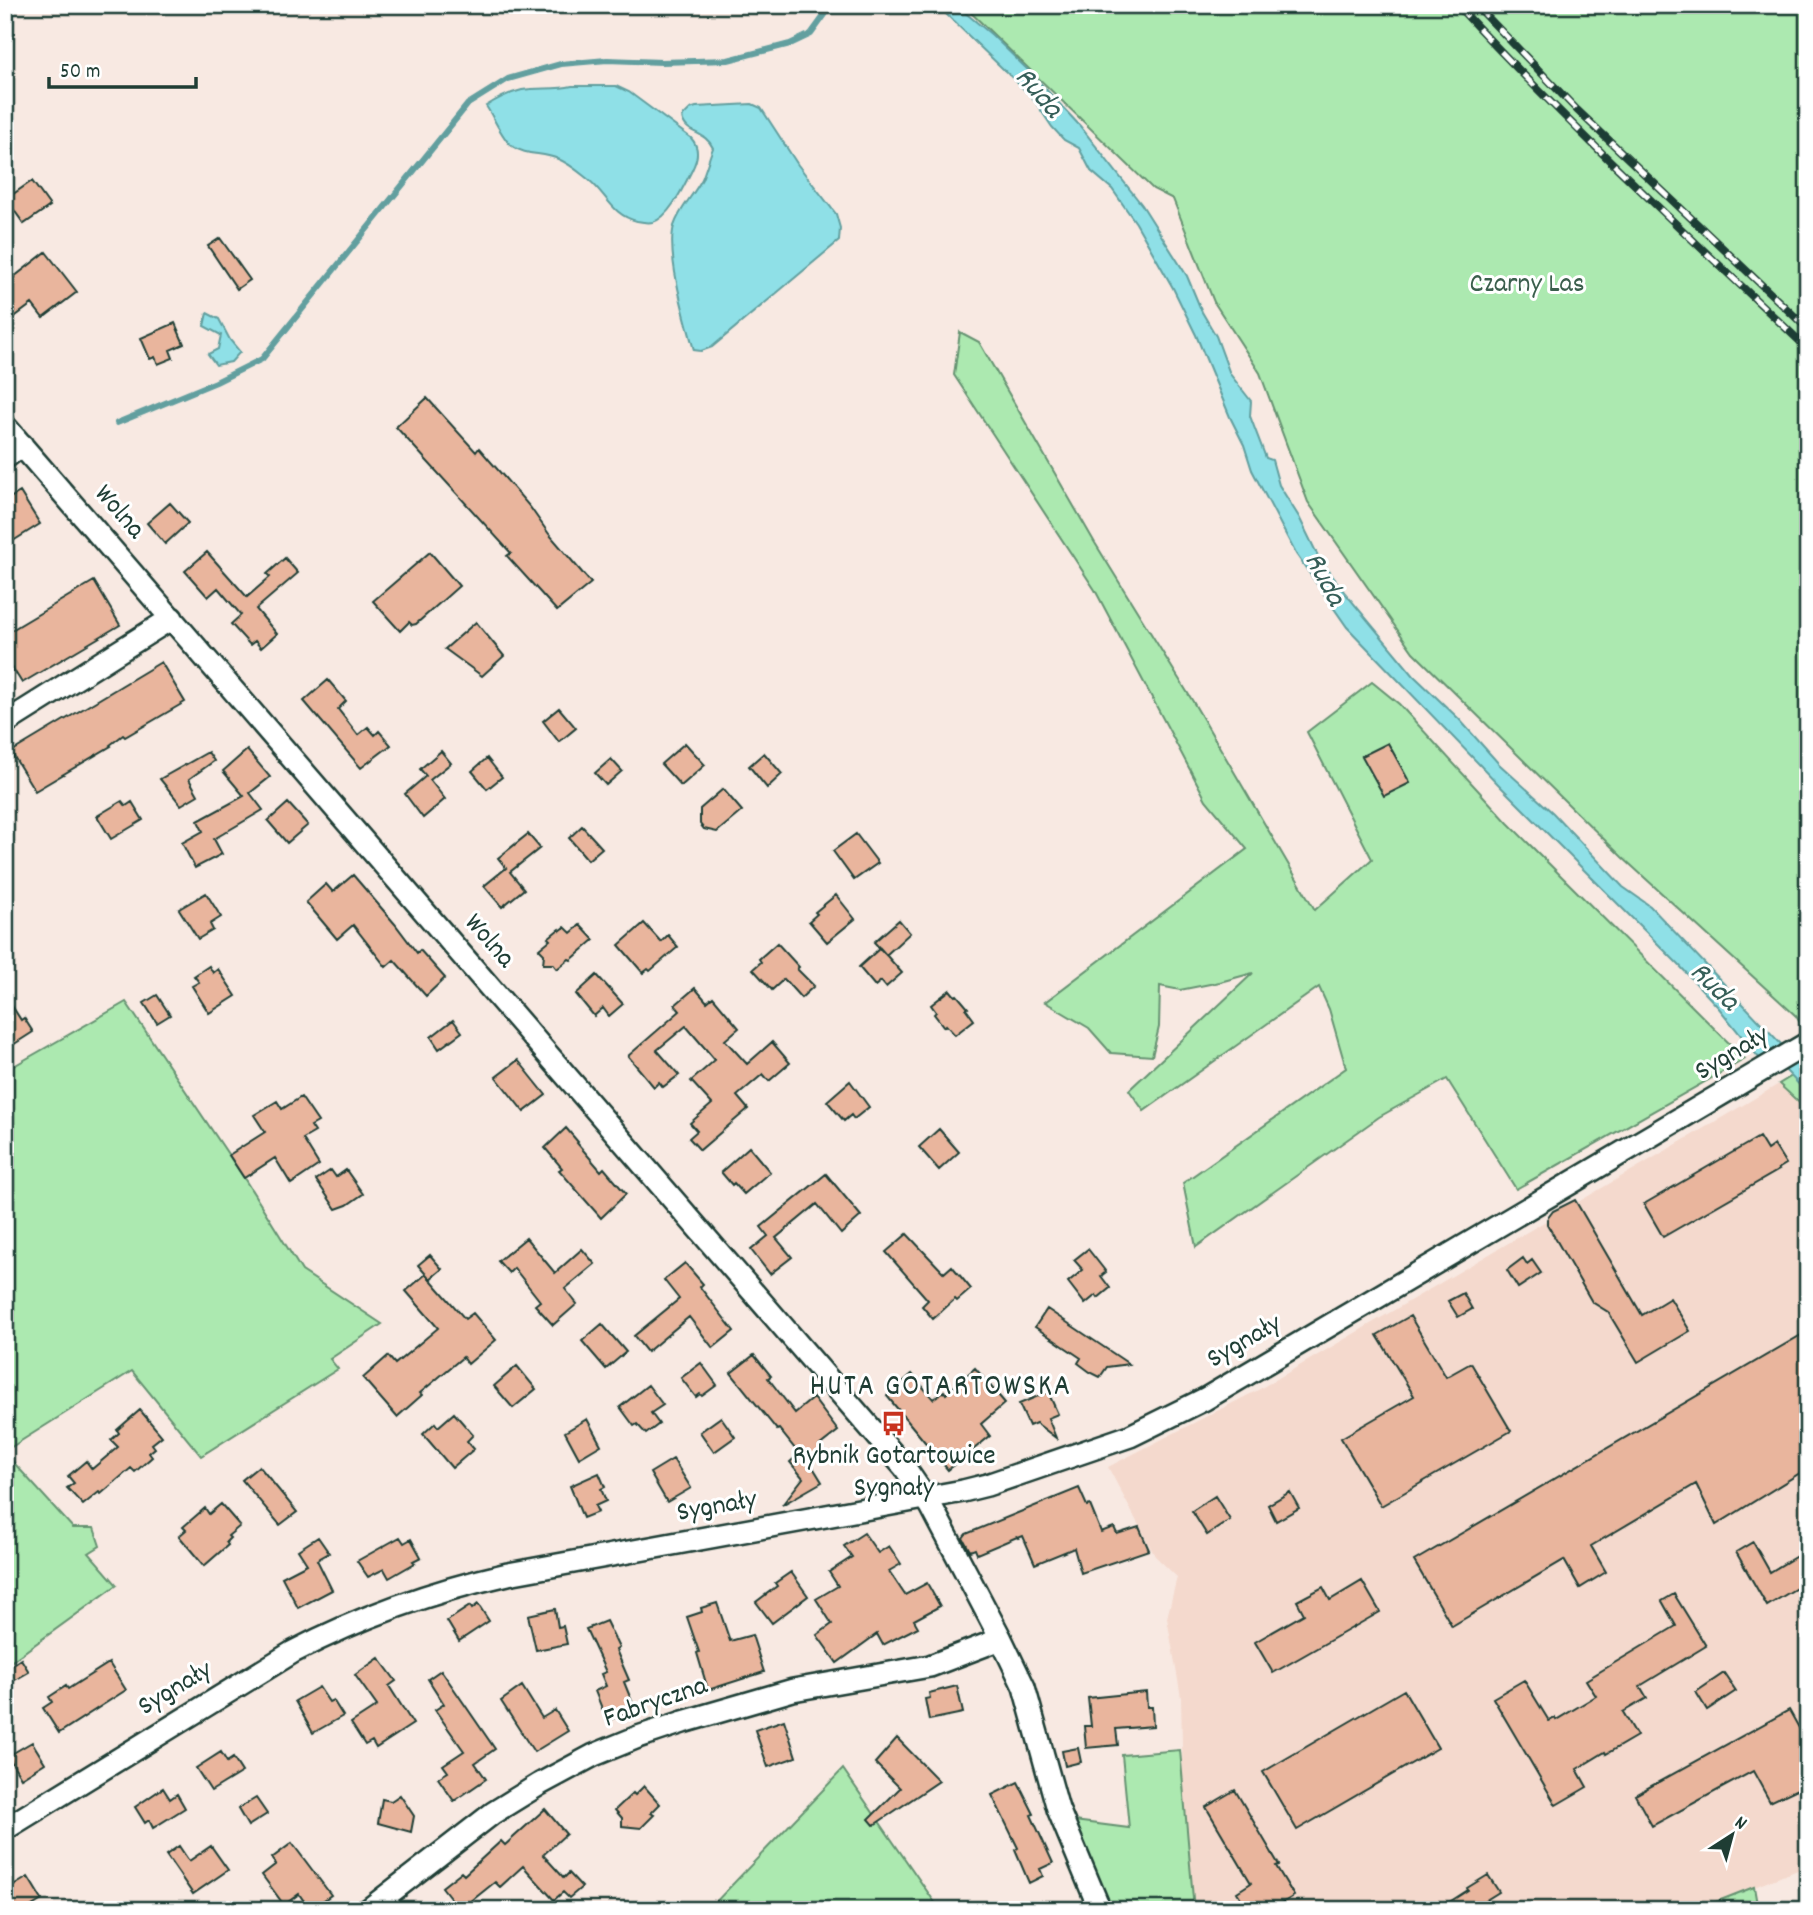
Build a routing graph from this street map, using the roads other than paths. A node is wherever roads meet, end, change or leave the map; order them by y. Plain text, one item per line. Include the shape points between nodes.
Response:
1 (5, 426) edge
2 (13, 452) edge
3 (172, 618) junction
4 (5, 723) edge
5 (1808, 1042) edge
6 (925, 1498) junction
7 (1001, 1639) junction
8 (5, 1829) edge
9 (368, 1910) edge
10 (1100, 1910) edge

1 - 2 street, Wolna
2 - 3 street, Wolna
3 - 4 street
3 - 6 street, Wolna via 897,1458
5 - 6 street, Sygnały via 1205,1399 1130,1436 987,1485
6 - 7 street
6 - 8 street, Sygnały via 509,1574 395,1606 284,1657
7 - 9 street, Fabryczna via 930,1666 793,1690 683,1722 594,1755 493,1813
7 - 10 street via 1024,1687 1058,1809

